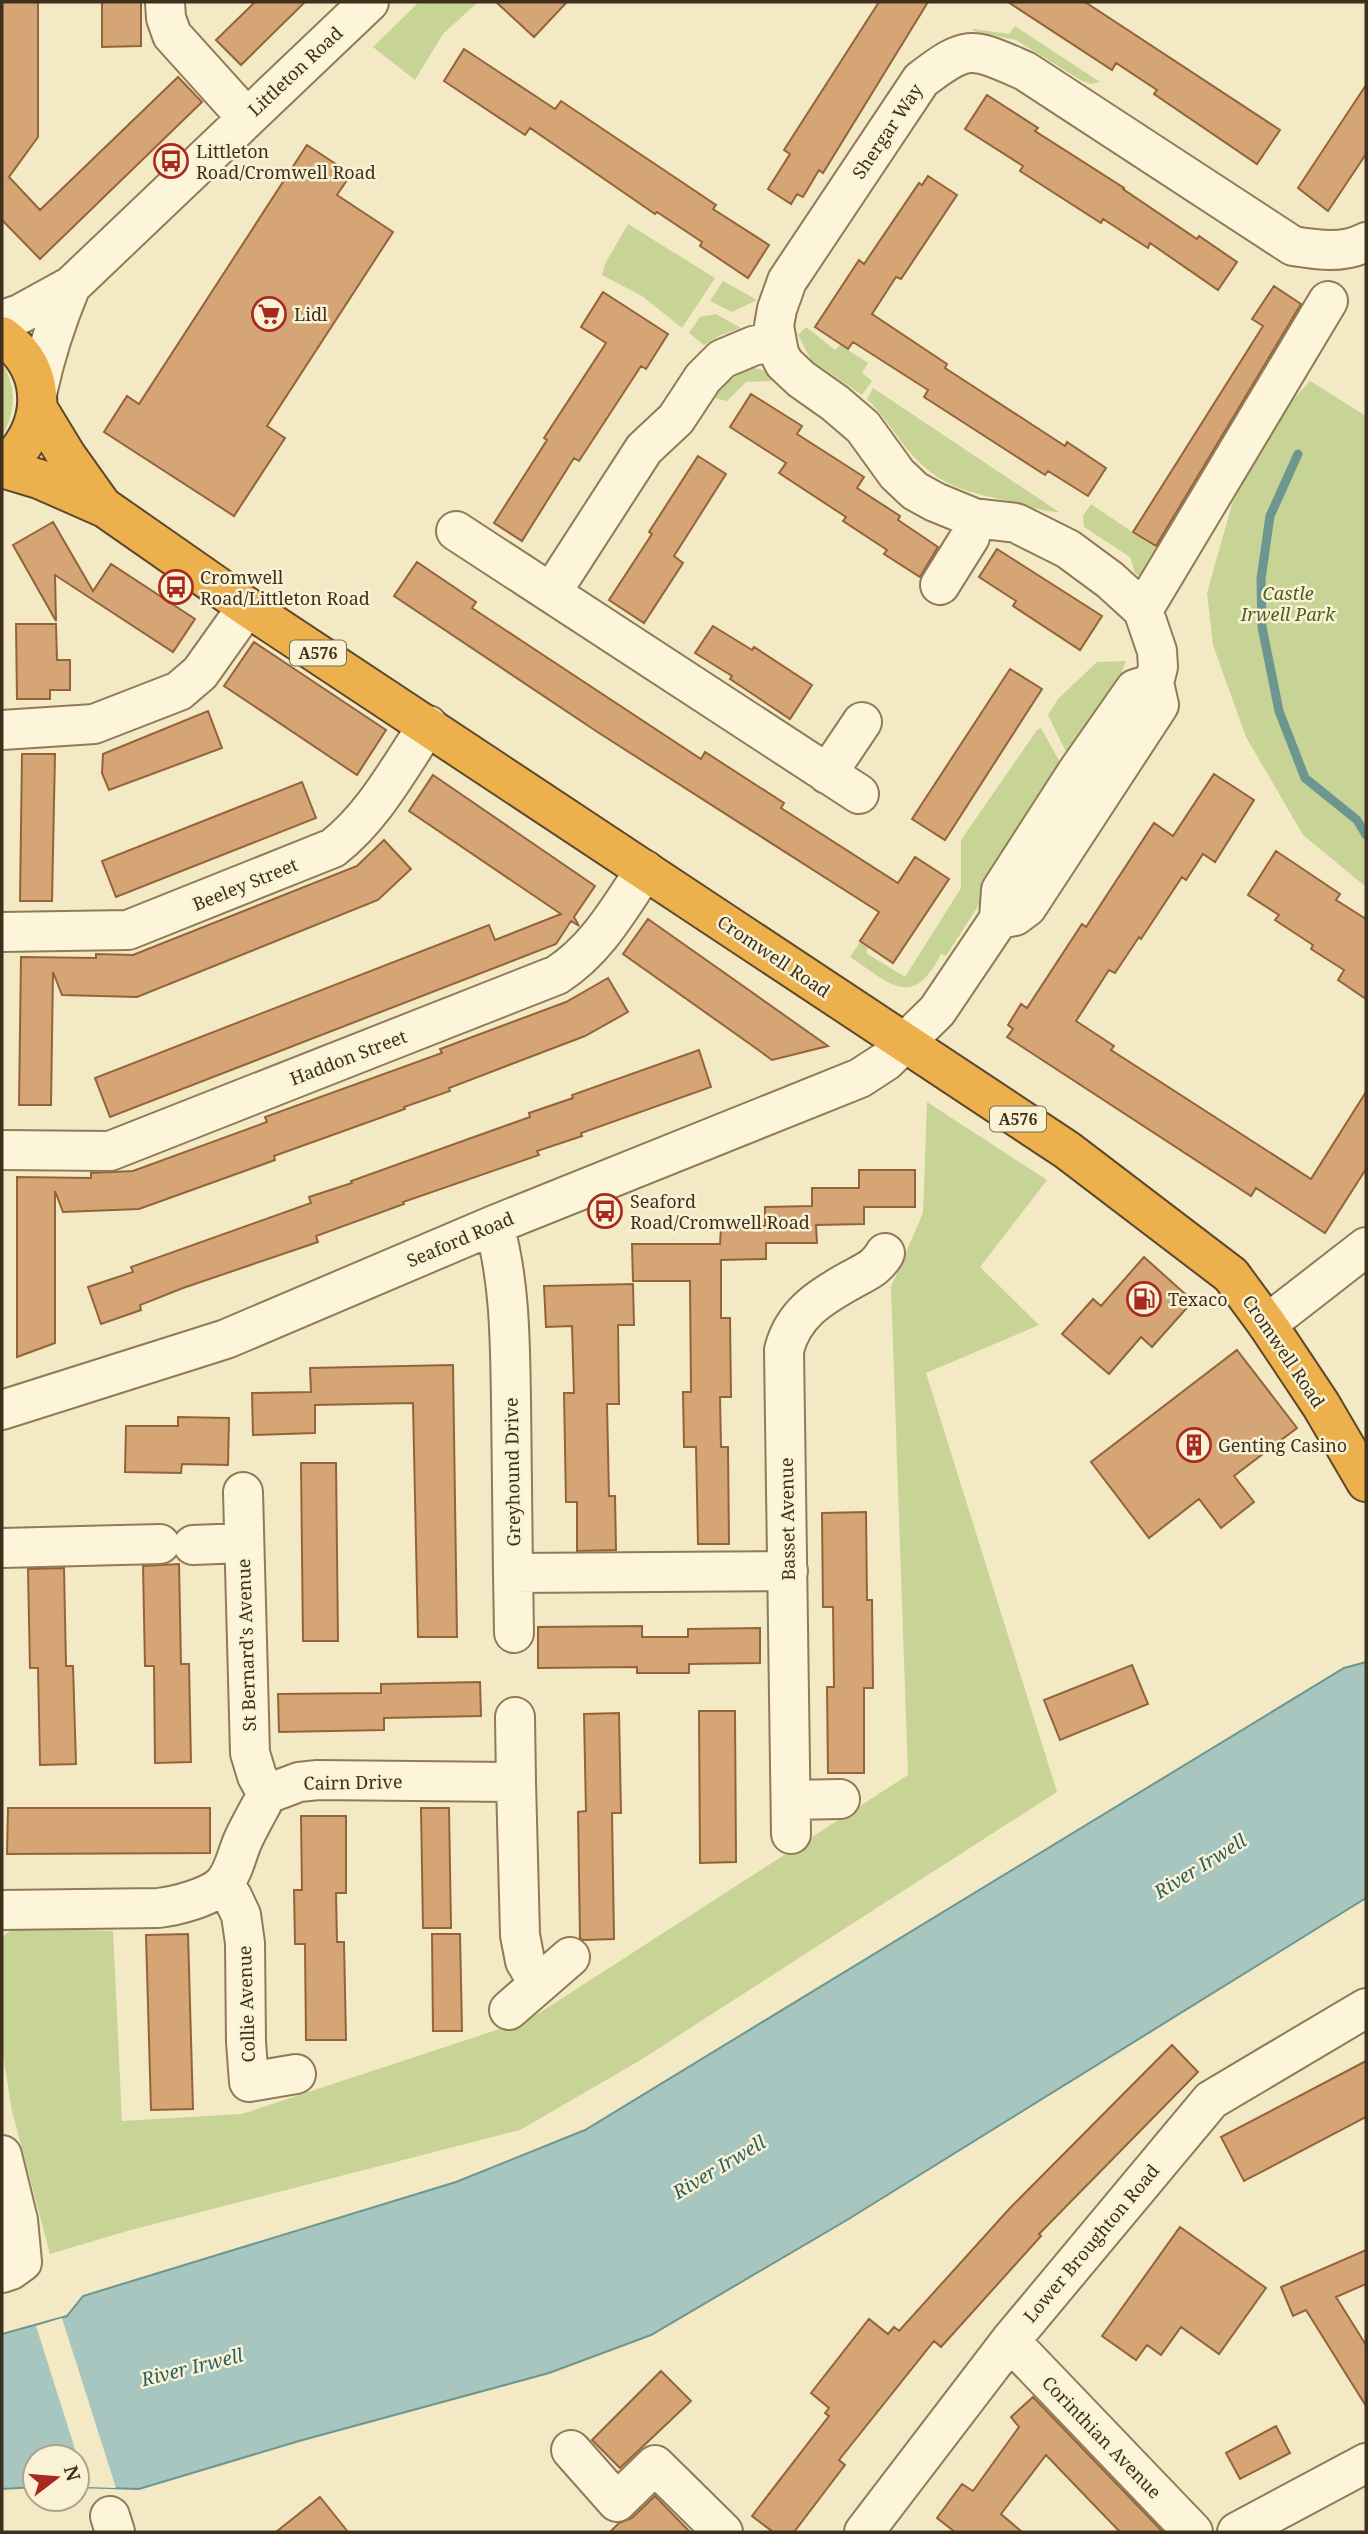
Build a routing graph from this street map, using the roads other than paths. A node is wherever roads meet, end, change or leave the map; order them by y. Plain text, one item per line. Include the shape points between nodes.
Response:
1 (165, 2) edge
2 (369, 2) edge
3 (246, 117) junction
4 (1366, 242) edge
5 (71, 286) junction
6 (1328, 301) dead end
7 (2, 320) edge
8 (2, 336) edge
9 (776, 340) junction
10 (38, 401) junction
11 (2, 468) edge
12 (105, 508) junction
13 (974, 518) junction
14 (456, 531) dead end
15 (940, 585) dead end
16 (551, 593) junction
17 (247, 607) junction
18 (1143, 610) junction
19 (862, 722) dead end
20 (428, 725) junction
21 (2, 730) edge
22 (827, 774) junction
23 (859, 794) dead end
24 (645, 870) junction
25 (2, 932) edge
26 (906, 1042) junction
27 (2, 1150) edge
28 (494, 1225) junction
29 (1366, 1247) edge
30 (885, 1253) dead end
31 (1267, 1324) junction
32 (2, 1410) edge
33 (1366, 1482) edge
34 (243, 1492) dead end
35 (243, 1543) junction
36 (2, 1548) edge
37 (788, 1571) junction
38 (513, 1573) junction
39 (514, 1633) dead end
40 (515, 1717) dead end
41 (516, 1782) junction
42 (267, 1794) junction
43 (840, 1799) dead end
44 (223, 1885) junction
45 (2, 1910) edge
46 (570, 1957) dead end
47 (538, 1983) junction
48 (1366, 2008) edge
49 (509, 2010) dead end
50 (296, 2074) dead end
51 (2, 2155) edge
52 (2, 2273) edge
53 (1010, 2341) junction
54 (571, 2450) dead end
55 (1366, 2463) edge
56 (723, 2532) edge
57 (864, 2532) edge
58 (1194, 2532) edge
59 (1237, 2532) edge

1 - 3 street via 172,35
2 - 3 street, Littleton Road
3 - 5 street, Littleton Road
4 - 9 street, Shergar Way via 1327,251 1293,246 1025,71 982,52 968,52 946,61 921,80 787,281 777,309
5 - 7 street, Littleton Road
5 - 10 street, Littleton Road via 51,336
6 - 18 street
8 - 10 highway, A576 via 14,344 30,367
9 - 13 street via 784,363 863,427 915,491
9 - 16 street via 722,359 703,379 676,419 644,449
10 - 11 highway, A576 via 35,421 17,455
10 - 12 highway, Cromwell Road / A576 via 66,455
11 - 12 highway, Cromwell Road / A576
12 - 17 highway, Cromwell Road / A576
13 - 15 street via 970,537
13 - 18 street via 1016,523 1068,549
14 - 16 street
16 - 22 street
17 - 20 highway, Cromwell Road / A576
17 - 21 street via 200,673 180,691 94,724
18 - 26 street, Seaford Road via 1157,651 1154,683 1158,705 1027,907 1015,916 999,919 937,1012
19 - 22 street
20 - 24 highway, Cromwell Road / A576
20 - 25 street, Beeley Street via 366,818 333,848 128,930
22 - 23 street
24 - 26 highway, Cromwell Road / A576
24 - 27 street, Haddon Street via 597,940 578,962 557,975 110,1151
26 - 28 street, Seaford Road via 860,1078
26 - 31 highway, Cromwell Road / A576 via 1067,1150 1231,1275
28 - 32 street, Seaford Road via 226,1339
28 - 38 street, Greyhound Drive via 507,1287
29 - 31 street
30 - 37 street, Basset Avenue via 878,1265 824,1295 788,1333 784,1350
31 - 33 highway, Cromwell Road / A576
34 - 35 street, St Bernard's Avenue
35 - 36 street
35 - 42 street, St Bernard's Avenue via 250,1753
37 - 38 street, Greyhound Drive
37 - 43 street, Basset Avenue via 791,1817
38 - 39 street
40 - 41 street
41 - 42 street, Cairn Drive via 318,1780
41 - 47 street via 520,1935 525,1961
42 - 44 street
44 - 45 street via 187,1902 158,1908
44 - 50 street, Collie Avenue via 241,1915 244,1934 249,2082
46 - 47 street
47 - 49 street
48 - 53 street, Lower Broughton Road via 1210,2100
51 - 52 street via 18,2220 22,2262
53 - 57 street, Lower Broughton Road
53 - 58 street, Corinthian Avenue
54 - 56 street via 617,2502 654,2465
55 - 59 street

